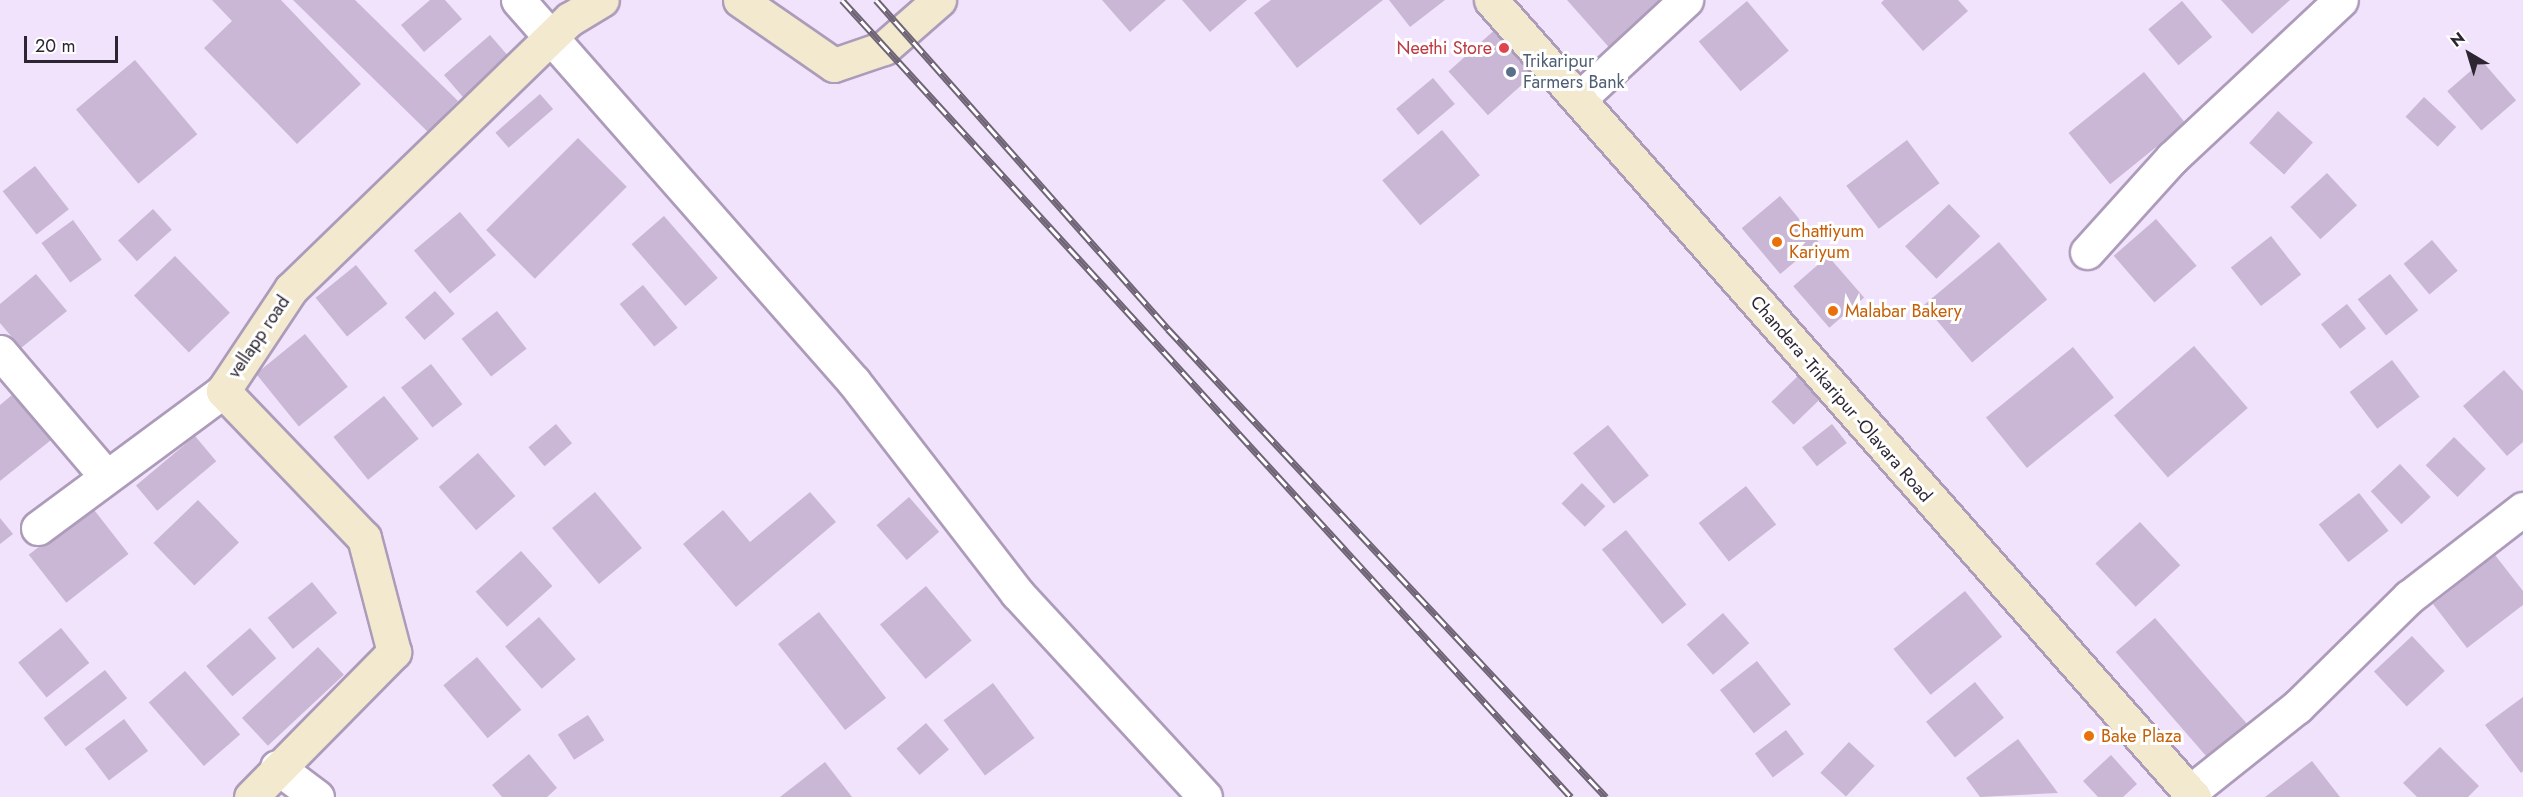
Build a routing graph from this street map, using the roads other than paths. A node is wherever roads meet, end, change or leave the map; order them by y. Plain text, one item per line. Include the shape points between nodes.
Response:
1 (518, 0) edge
2 (602, 0) edge
3 (740, 0) edge
4 (939, 0) edge
5 (1491, 0) edge
6 (1686, 0) edge
7 (2341, 0) edge
8 (550, 38) junction
9 (1579, 99) junction
10 (2087, 252) dead end
11 (0, 352) edge
12 (223, 391) junction
13 (106, 476) junction
14 (2523, 509) edge
15 (38, 528) dead end
16 (277, 767) junction
17 (2192, 795) edge
18 (251, 797) edge
19 (317, 797) edge
20 (1205, 797) edge

1 - 8 street
2 - 8 main road, vellapp road
3 - 4 main road via 834,65 884,48
5 - 9 main road, Chandera -Trikaripur -Olavara Road
6 - 9 street
7 - 10 street via 2172,158
8 - 12 main road, vellapp road via 291,289
8 - 20 street via 854,381 1017,592
9 - 17 main road, Chandera -Trikaripur -Olavara Road
11 - 13 street
12 - 13 street
12 - 16 main road, vellapp road via 364,537 394,652
13 - 15 street
14 - 17 street via 2409,597 2297,707
16 - 18 main road, vellapp road
16 - 19 street

